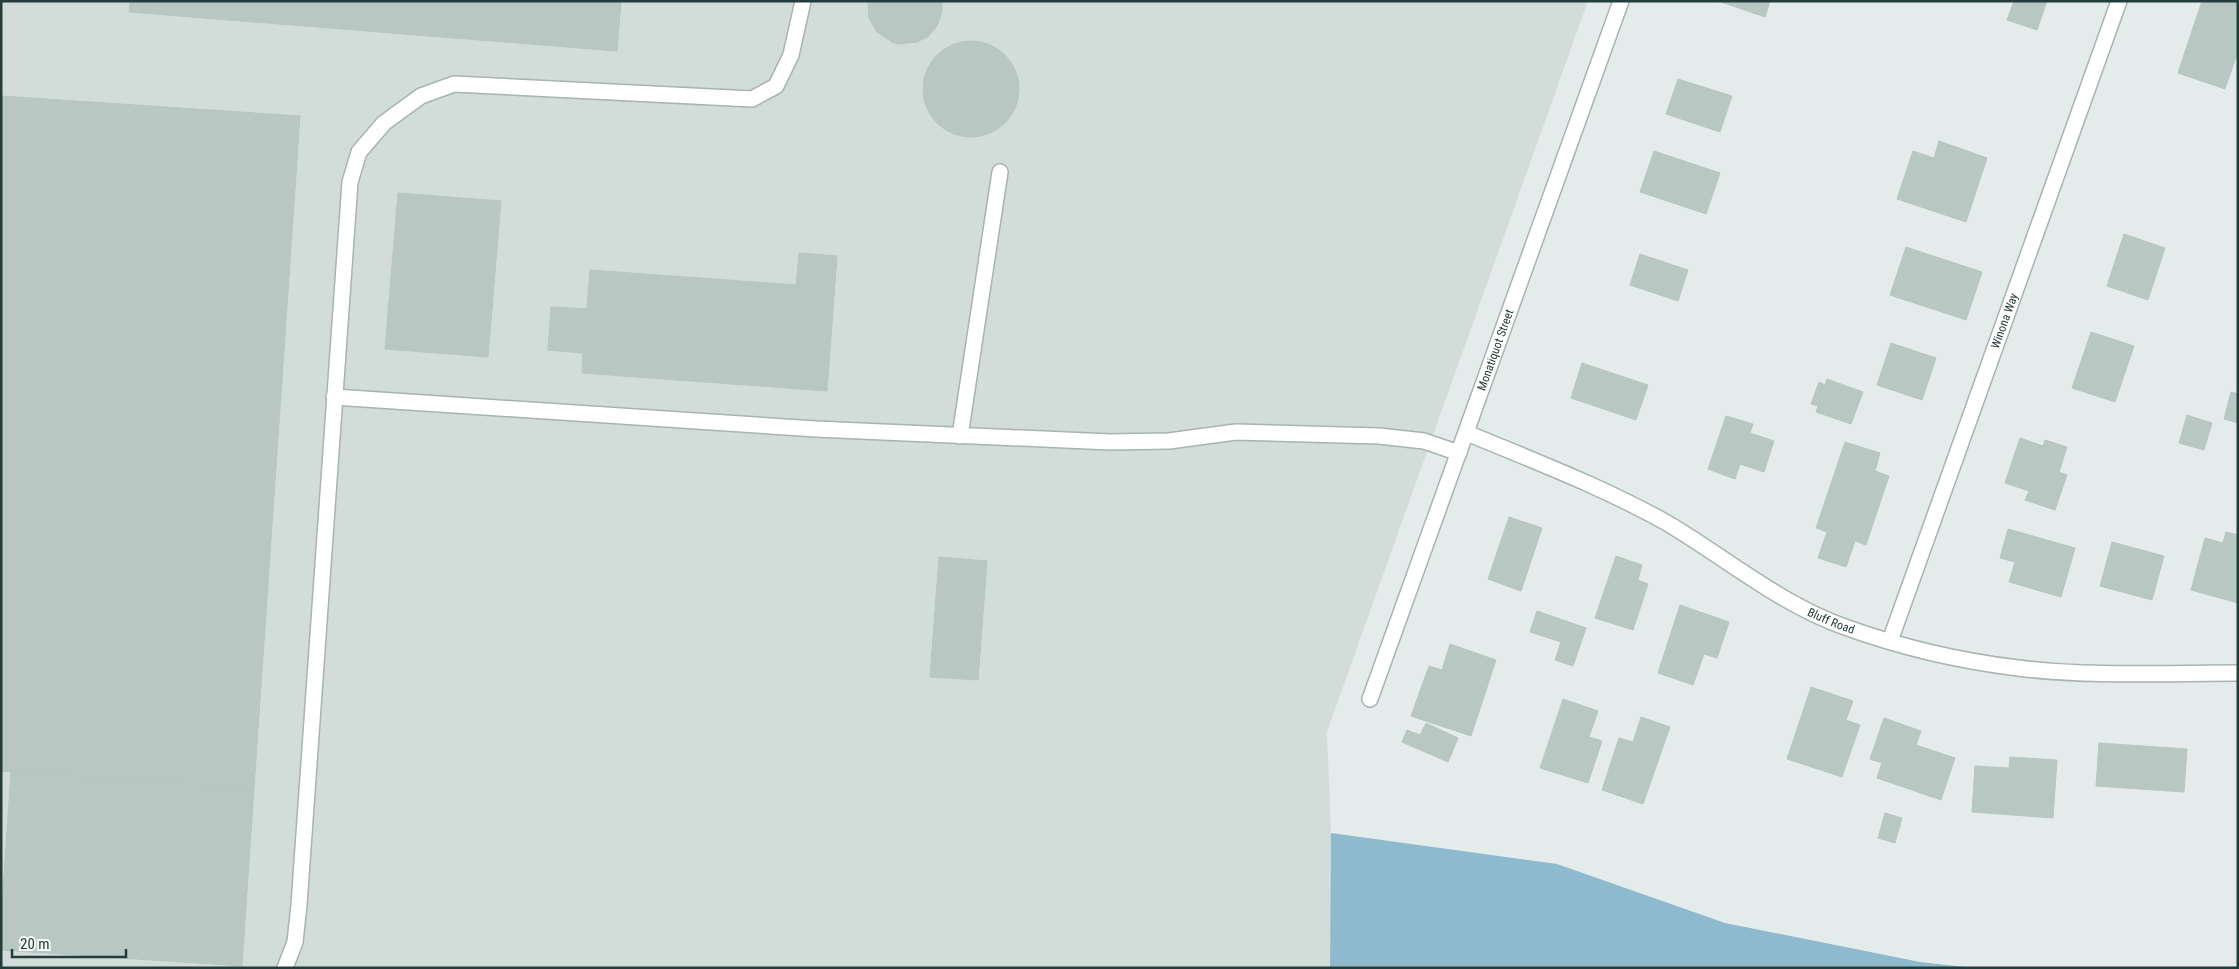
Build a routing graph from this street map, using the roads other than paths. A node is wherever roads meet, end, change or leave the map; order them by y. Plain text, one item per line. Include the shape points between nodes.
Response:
1 (803, 1) edge
2 (1621, 1) edge
3 (2119, 1) edge
4 (1000, 172) dead end
5 (334, 397) junction
6 (1467, 433) junction
7 (960, 436) junction
8 (1459, 454) junction
9 (1890, 641) junction
10 (2238, 673) edge
11 (1370, 699) dead end
12 (285, 968) edge

1 - 5 street via 790,55 776,86 752,99 454,84 421,96 384,123 359,152 350,182
2 - 6 street, Monatiquot Street
3 - 9 street, Winona Way
4 - 7 street
5 - 7 street via 816,430
5 - 12 street via 299,905 295,942
6 - 8 street, Monatiquot Street
6 - 9 street, Bluff Road via 1618,496 1668,524 1790,603 1844,627
7 - 8 street via 1110,442 1169,441 1236,432 1380,436 1424,442
8 - 11 street, Monatiquot Street
9 - 10 street, Bluff Road via 2019,668 2090,673

